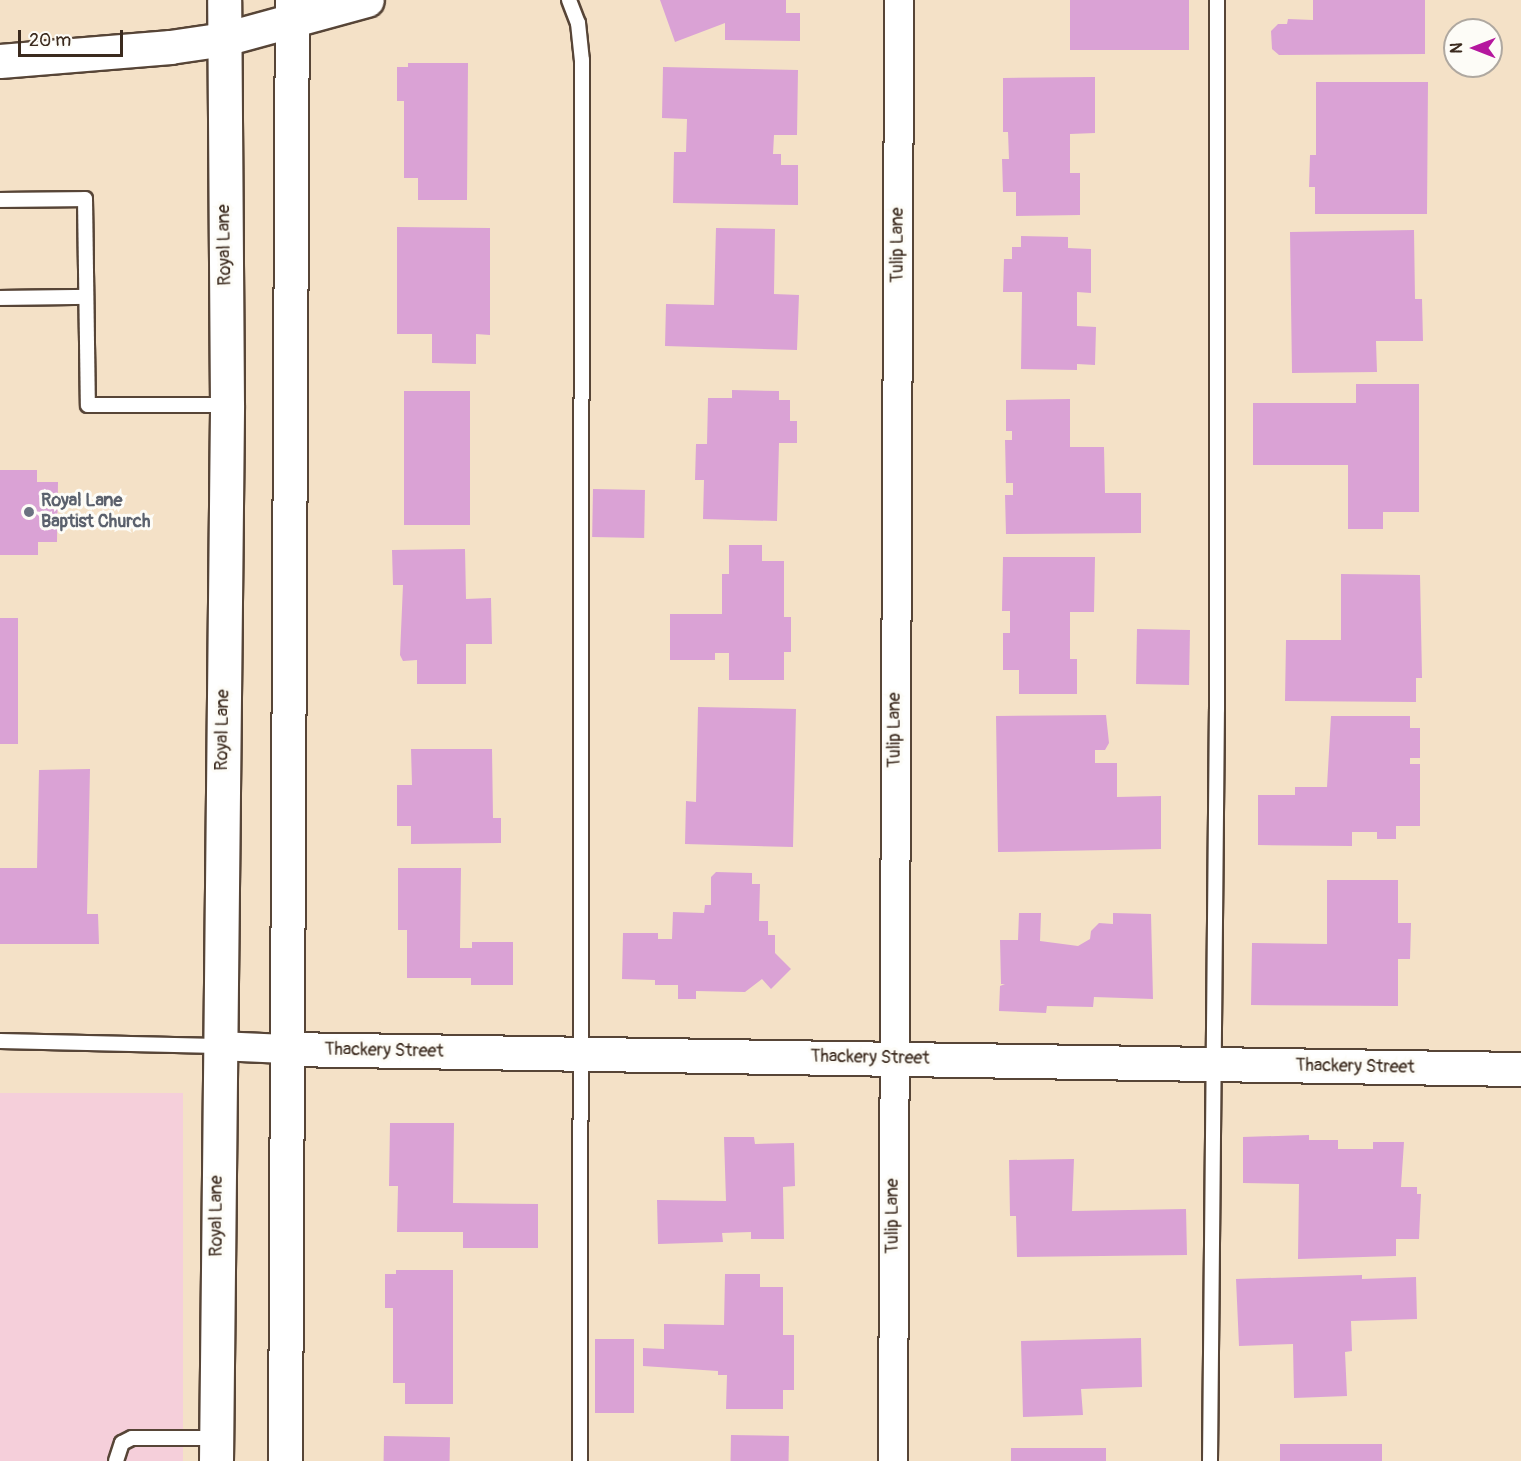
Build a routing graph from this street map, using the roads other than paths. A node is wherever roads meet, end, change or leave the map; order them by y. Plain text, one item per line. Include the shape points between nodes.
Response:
1 (224, 0) edge
2 (367, 0) edge
3 (569, 0) edge
4 (899, 0) edge
5 (1217, 0) edge
6 (292, 10) edge
7 (224, 39) junction
8 (0, 61) edge
9 (0, 200) edge
10 (86, 297) junction
11 (0, 298) edge
12 (227, 405) junction
13 (0, 1041) edge
14 (218, 1046) junction
15 (286, 1049) junction
16 (582, 1056) junction
17 (893, 1058) junction
18 (1211, 1066) junction
19 (1521, 1069) edge
20 (216, 1450) edge
21 (116, 1461) edge
22 (285, 1461) edge
23 (580, 1461) edge
24 (893, 1461) edge
25 (1210, 1461) edge

1 - 7 main road, Royal Lane
2 - 6 main road
3 - 16 lane via 578,23 582,60
4 - 17 street, Tulip Lane
5 - 18 lane via 1217,709
6 - 7 main road
6 - 15 main road
7 - 8 main road
7 - 12 main road, Royal Lane
9 - 10 lane via 85,199
10 - 11 lane
10 - 12 lane via 88,405
12 - 14 main road, Royal Lane
13 - 14 lane
14 - 15 street, Thackery Street
14 - 20 main road, Royal Lane
15 - 16 main road, Thackery Street
15 - 22 main road
16 - 17 main road, Thackery Street
16 - 23 lane
17 - 18 main road, Thackery Street
17 - 24 street, Tulip Lane
18 - 19 main road, Thackery Street
18 - 25 lane
20 - 21 lane via 132,1438 122,1443

